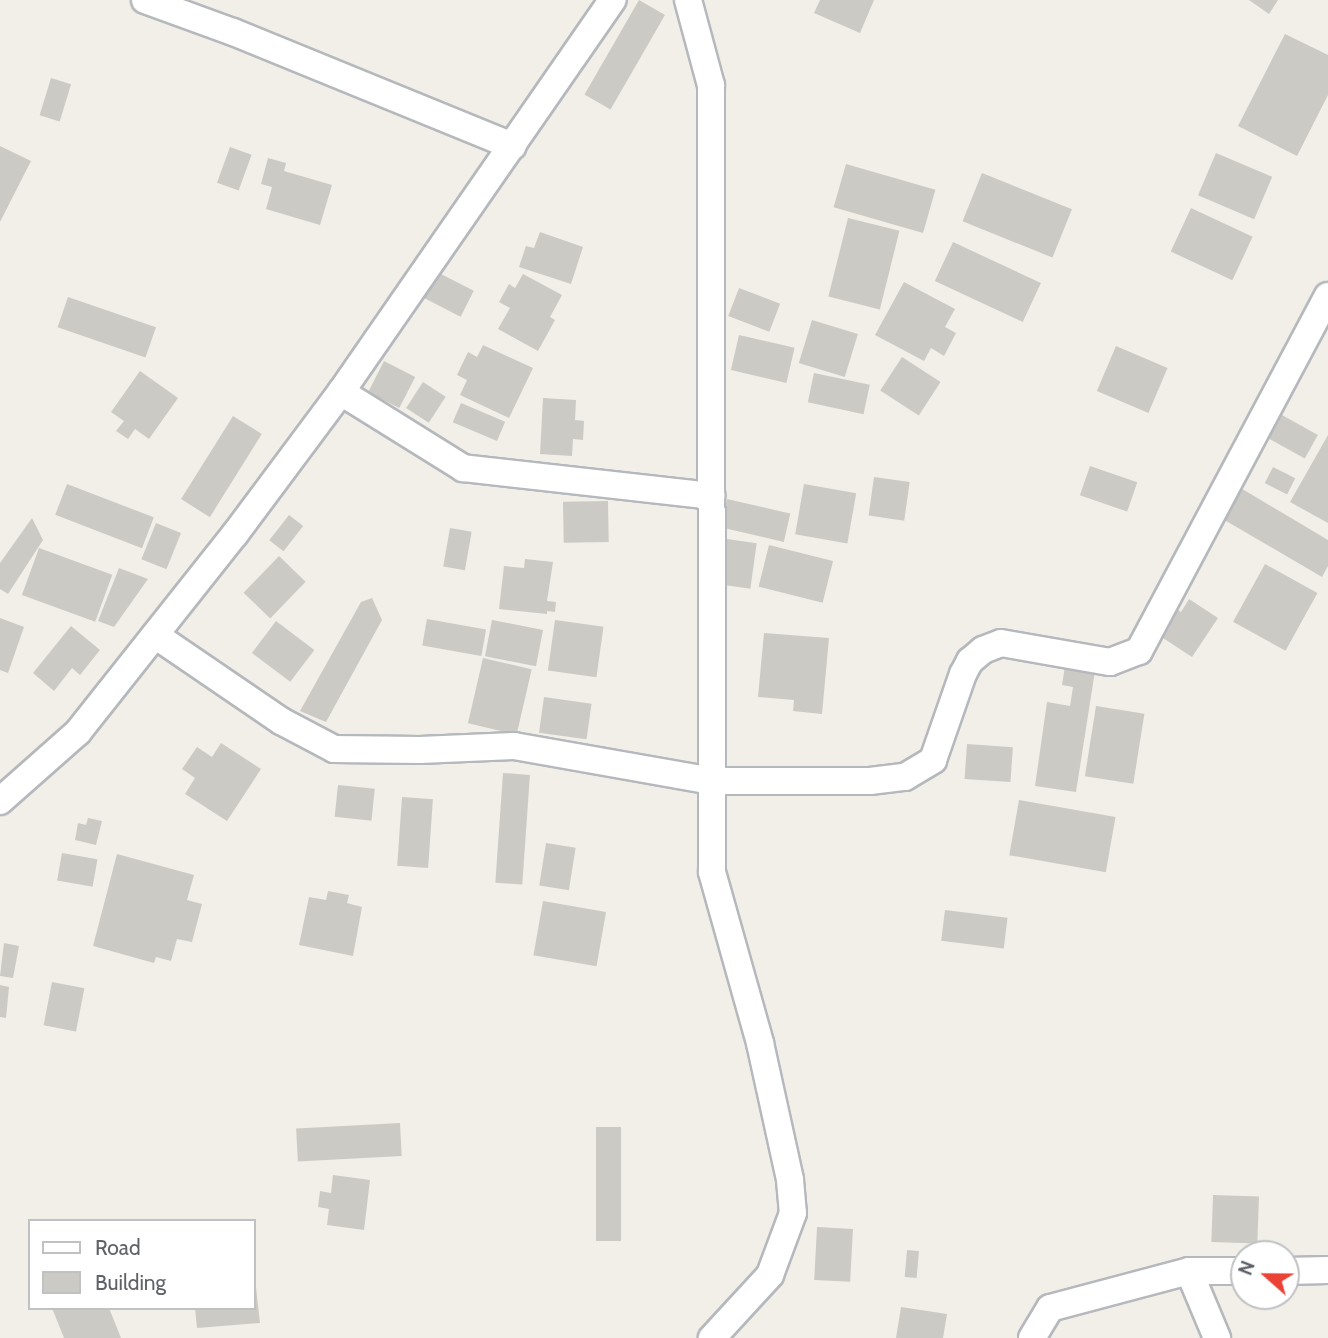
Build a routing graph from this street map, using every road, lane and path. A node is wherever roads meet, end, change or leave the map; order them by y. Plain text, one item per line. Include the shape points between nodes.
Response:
1 (145, 0) edge
2 (612, 0) edge
3 (688, 0) edge
4 (513, 146) junction
5 (1328, 296) edge
6 (341, 392) junction
7 (711, 496) junction
8 (155, 635) junction
9 (713, 780) junction
10 (0, 801) edge
11 (1328, 1270) edge
12 (1189, 1271) junction
13 (1230, 1271) edge
14 (1300, 1271) edge
15 (712, 1338) edge
16 (1032, 1338) edge
17 (1217, 1338) edge

1 - 4 street
2 - 4 street
3 - 7 street via 711,85
4 - 6 street
5 - 9 street via 1139,651 1110,662 1001,643 983,650 963,674 933,760 905,777
6 - 7 street via 463,468
6 - 8 street
7 - 9 street
8 - 9 street via 281,721 334,749 514,746
8 - 10 street via 79,732
9 - 15 street via 712,872 760,1043 793,1213 769,1275
11 - 14 street
12 - 13 street
12 - 16 street via 1050,1308
12 - 17 street

